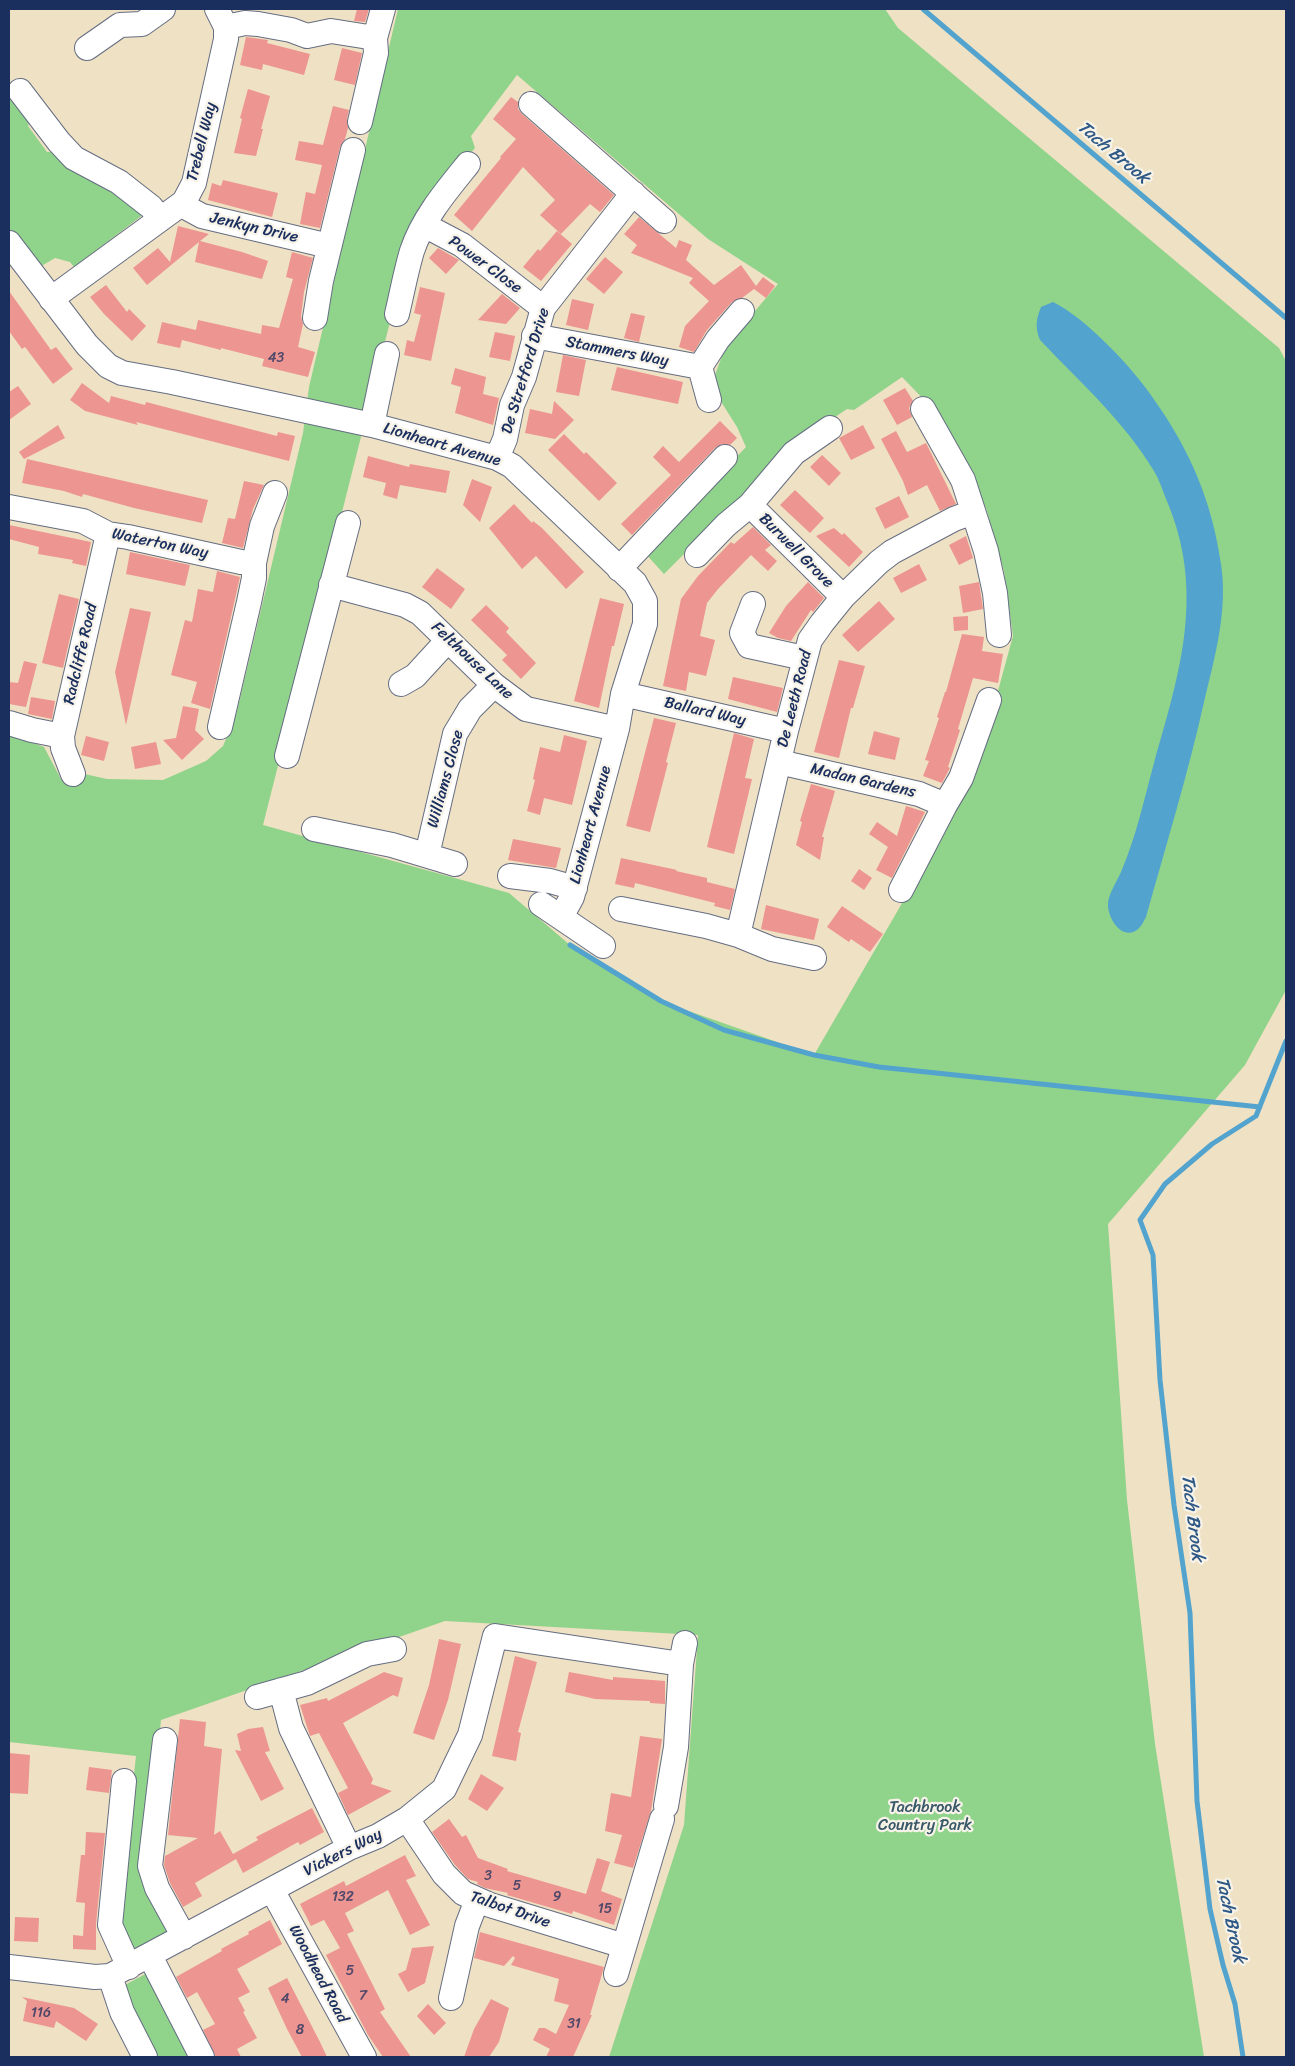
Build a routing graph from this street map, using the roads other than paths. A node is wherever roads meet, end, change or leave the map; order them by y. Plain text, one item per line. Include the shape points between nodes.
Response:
1 (163, 9) edge
2 (383, 9) edge
3 (222, 18) edge
4 (375, 38) junction
5 (87, 48) dead end
6 (14, 83) edge
7 (531, 104) dead end
8 (360, 122) dead end
9 (353, 150) dead end
10 (468, 164) dead end
11 (633, 193) junction
12 (184, 202) junction
13 (160, 218) junction
14 (664, 221) dead end
15 (424, 225) junction
16 (329, 246) junction
17 (12, 254) edge
18 (51, 299) junction
19 (543, 308) junction
20 (742, 311) dead end
21 (397, 314) dead end
22 (315, 318) dead end
23 (534, 336) junction
24 (387, 354) dead end
25 (700, 368) junction
26 (709, 400) dead end
27 (923, 409) dead end
28 (372, 425) junction
29 (830, 428) dead end
30 (726, 457) dead end
31 (497, 458) junction
32 (275, 493) dead end
33 (750, 505) junction
34 (9, 507) edge
35 (973, 512) junction
36 (348, 523) dead end
37 (108, 534) junction
38 (696, 555) dead end
39 (254, 563) junction
40 (620, 569) junction
41 (331, 585) junction
42 (843, 597) junction
43 (753, 604) dead end
44 (999, 635) dead end
45 (448, 640) junction
46 (804, 658) junction
47 (401, 684) dead end
48 (494, 685) junction
49 (623, 694) junction
50 (990, 700) dead end
51 (9, 723) edge
52 (220, 727) dead end
53 (616, 729) junction
54 (786, 731) junction
55 (62, 736) junction
56 (288, 756) dead end
57 (779, 762) junction
58 (73, 774) dead end
59 (945, 805) junction
60 (314, 829) dead end
61 (427, 855) junction
62 (455, 864) dead end
63 (510, 876) dead end
64 (575, 888) junction
65 (901, 890) dead end
66 (541, 904) dead end
67 (622, 909) dead end
68 (570, 923) junction
69 (738, 935) junction
70 (603, 946) dead end
71 (814, 958) dead end
72 (394, 1649) dead end
73 (281, 1690) junction
74 (257, 1697) dead end
75 (164, 1740) dead end
76 (124, 1782) dead end
77 (407, 1819) junction
78 (349, 1848) junction
79 (272, 1890) junction
80 (477, 1900) junction
81 (184, 1937) junction
82 (624, 1946) junction
83 (150, 1956) junction
84 (9, 1967) edge
85 (119, 1971) junction
86 (616, 1974) dead end
87 (451, 1998) dead end
88 (145, 2057) edge
89 (202, 2057) edge
90 (364, 2057) edge

1 - 5 street via 142,24 120,25
2 - 4 street
3 - 4 street via 292,30 307,36 331,31
3 - 12 street, Trebell Way via 226,39 194,183
4 - 8 street via 376,53
6 - 13 street via 74,158 119,182
7 - 11 street
9 - 16 street
10 - 15 street
11 - 14 street
11 - 19 street, De Stretford Drive
12 - 13 street, Trebell Way
12 - 16 street, Jenkyn Drive via 202,216
13 - 18 street, Trebell Way
15 - 19 street, Power Close via 462,244
15 - 21 street via 412,250
16 - 22 street
17 - 18 street, Lionheart Avenue
18 - 28 street, Lionheart Avenue via 98,357 122,373
19 - 23 street, De Stretford Drive
20 - 25 street via 718,339
23 - 25 street, Stammers Way
23 - 31 street, De Stretford Drive
24 - 28 street
25 - 26 street
27 - 35 street via 963,480
28 - 31 street, Lionheart Avenue
29 - 33 street, Burwell Grove via 794,453
30 - 40 street
31 - 40 street, Lionheart Avenue via 512,466
32 - 39 street via 262,526
33 - 38 street, Burwell Grove
33 - 42 street, Burwell Grove
34 - 37 street, Waterton Way via 83,521
35 - 42 street, De Leeth Road via 892,552
35 - 44 street via 995,593
36 - 41 street
37 - 39 street, Waterton Way
37 - 55 street, Radcliffe Road
39 - 52 street via 254,578
40 - 49 street, Lionheart Avenue via 635,583 645,602 646,613
41 - 45 street, Felthouse Lane via 405,605 420,613
41 - 56 street
42 - 46 street, De Leeth Road via 810,640
43 - 46 street via 742,633 749,646
45 - 47 street via 415,676
45 - 48 street, Felthouse Lane
46 - 54 street, De Leeth Road
48 - 53 street, Felthouse Lane via 526,709
48 - 61 street, Williams Close via 470,709 455,734
49 - 53 street, Lionheart Avenue
49 - 54 street, Ballard Way
50 - 59 street via 961,778
51 - 55 street
53 - 64 street, Lionheart Avenue
54 - 57 street, De Leeth Road
55 - 58 street, Radcliffe Road
57 - 59 street, Madan Gardens via 920,794
57 - 69 street, De Leeth Road
59 - 65 street
60 - 61 street
61 - 62 street
63 - 64 street
64 - 68 street, Lionheart Avenue
66 - 68 street
67 - 69 street
68 - 70 street
69 - 71 street via 772,949
72 - 73 street via 367,1654 307,1683
73 - 74 street
73 - 78 street via 291,1728
75 - 81 street via 150,1866 157,1888
76 - 85 street via 110,1925
77 - 78 street, Vickers Way
77 - 80 street, Talbot Drive via 444,1874 463,1894
77 - 82 street, Vickers Way via 444,1789 470,1736 495,1636 681,1663 676,1746 664,1813
78 - 79 street, Vickers Way
79 - 81 street, Vickers Way
79 - 90 street, Woodhead Road
80 - 82 street, Talbot Drive
80 - 87 street via 467,1926
81 - 83 street, Vickers Way
82 - 86 street
83 - 85 street, Vickers Way
83 - 89 street
84 - 85 street, Vickers Way via 95,1977
85 - 88 street via 122,2012

